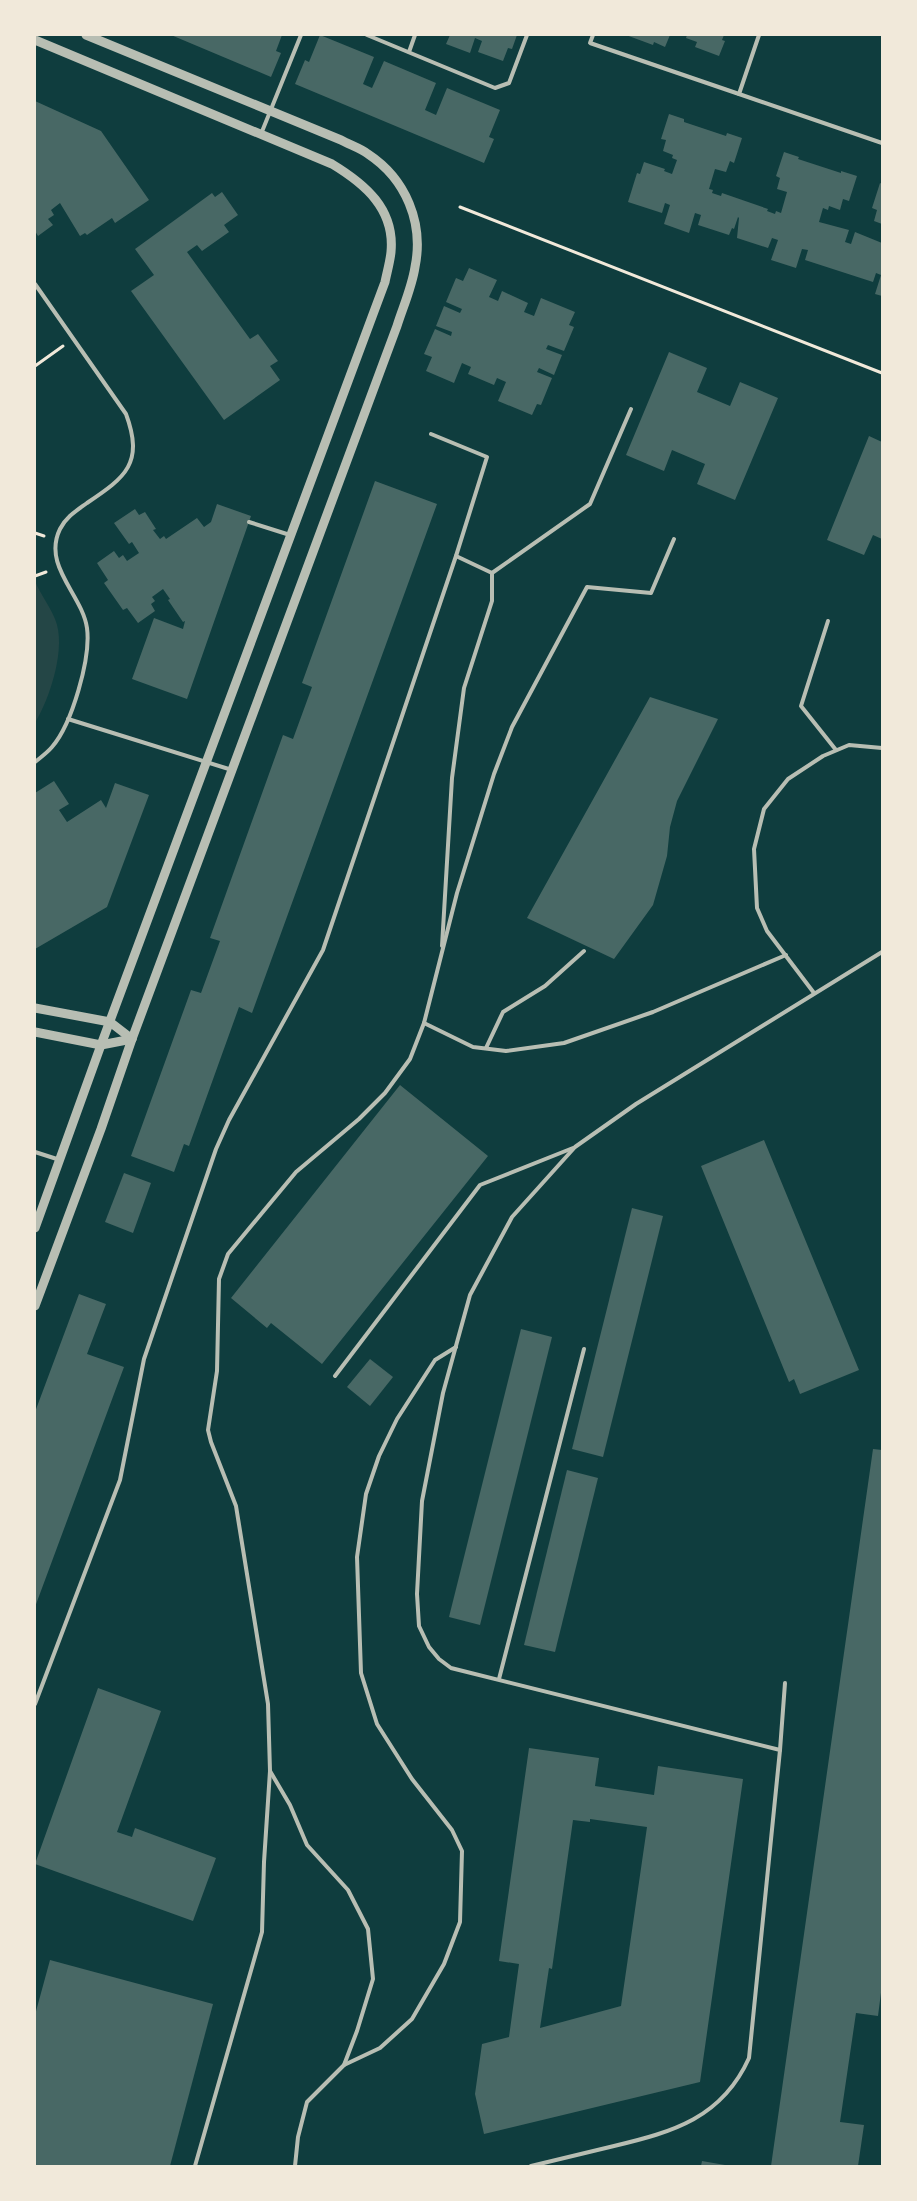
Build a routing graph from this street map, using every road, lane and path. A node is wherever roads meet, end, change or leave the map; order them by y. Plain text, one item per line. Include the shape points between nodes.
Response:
1 (86, 35) edge
2 (301, 35) edge
3 (367, 35) edge
4 (415, 35) edge
5 (527, 35) edge
6 (593, 35) edge
7 (759, 35) edge
8 (35, 40) edge
9 (409, 52) junction
10 (739, 94) junction
11 (271, 111) junction
12 (261, 134) junction
13 (882, 143) edge
14 (460, 207) dead end
15 (35, 284) edge
16 (73, 339) junction
17 (35, 366) edge
18 (882, 373) edge
19 (630, 409) dead end
20 (431, 434) dead end
21 (249, 522) dead end
22 (290, 535) junction
23 (674, 539) dead end
24 (456, 556) junction
25 (492, 573) junction
26 (828, 621) dead end
27 (68, 719) junction
28 (882, 748) edge
29 (836, 750) junction
30 (35, 762) edge
31 (207, 762) junction
32 (232, 770) junction
33 (584, 951) dead end
34 (882, 952) edge
35 (786, 955) junction
36 (442, 956) junction
37 (814, 993) junction
38 (35, 1008) edge
39 (110, 1022) junction
40 (424, 1023) junction
41 (35, 1032) edge
42 (132, 1039) junction
43 (100, 1045) junction
44 (486, 1048) junction
45 (575, 1147) junction
46 (35, 1152) edge
47 (60, 1160) junction
48 (35, 1228) edge
49 (35, 1306) edge
50 (456, 1347) junction
51 (584, 1349) dead end
52 (335, 1376) dead end
53 (499, 1679) junction
54 (785, 1683) dead end
55 (35, 1704) edge
56 (780, 1750) junction
57 (270, 1771) junction
58 (344, 2064) junction
59 (195, 2166) edge
60 (295, 2166) edge
61 (531, 2166) edge

1 - 11 street
2 - 11 lane
3 - 9 lane
4 - 9 lane
5 - 9 lane via 509,83 494,88
6 - 10 lane via 590,43
7 - 10 lane
8 - 12 street
10 - 13 lane
11 - 12 lane
11 - 32 street via 368,154 400,184 409,202 419,239 415,268 393,335
12 - 22 street via 332,164 358,180 373,195 389,224 391,252 384,282
14 - 18 path
15 - 16 lane
16 - 17 path
16 - 27 lane via 126,414 133,443 130,465 125,473 111,487 74,512 56,541 57,563 87,628 86,655
19 - 25 lane via 590,504
20 - 24 lane via 488,457
21 - 22 lane
22 - 31 street
23 - 36 lane via 651,593 587,587 512,727 462,875
24 - 25 lane
24 - 55 lane via 323,950 216,1149 144,1358 120,1480
25 - 36 lane via 492,601 464,688 452,778
26 - 29 lane via 801,706
27 - 30 lane via 53,746
27 - 31 lane
28 - 29 lane via 849,744
29 - 35 lane via 788,779 764,809 754,849 757,908 768,931
31 - 32 lane
31 - 39 street
32 - 42 street
33 - 44 lane via 545,986 503,1012
34 - 37 lane
35 - 37 lane
35 - 44 lane via 653,1012 564,1043 506,1051
36 - 40 lane
37 - 45 lane via 636,1104
38 - 39 street
39 - 42 street
39 - 43 street
40 - 44 lane via 473,1046
40 - 57 lane via 410,1060 385,1093 296,1172 228,1254 220,1279 216,1371 208,1430 236,1506 268,1704
41 - 43 street
42 - 43 street
42 - 49 street
43 - 47 street
45 - 50 lane via 512,1217 470,1295
45 - 52 lane via 480,1185
46 - 47 lane
47 - 48 street
50 - 53 lane via 443,1393 422,1501 419,1626 429,1647 451,1668
50 - 58 lane via 435,1360 397,1419 366,1494 357,1557 361,1673 377,1724 412,1779 452,1830 462,1851 460,1922 444,1964 412,2019 380,2048
51 - 53 lane
53 - 56 lane
54 - 56 lane
56 - 61 lane via 749,2058 742,2074 710,2110 681,2127
57 - 58 lane via 290,1805 307,1845 348,1890 368,1929 373,1979
57 - 59 lane via 262,1932
58 - 60 lane via 307,2102

